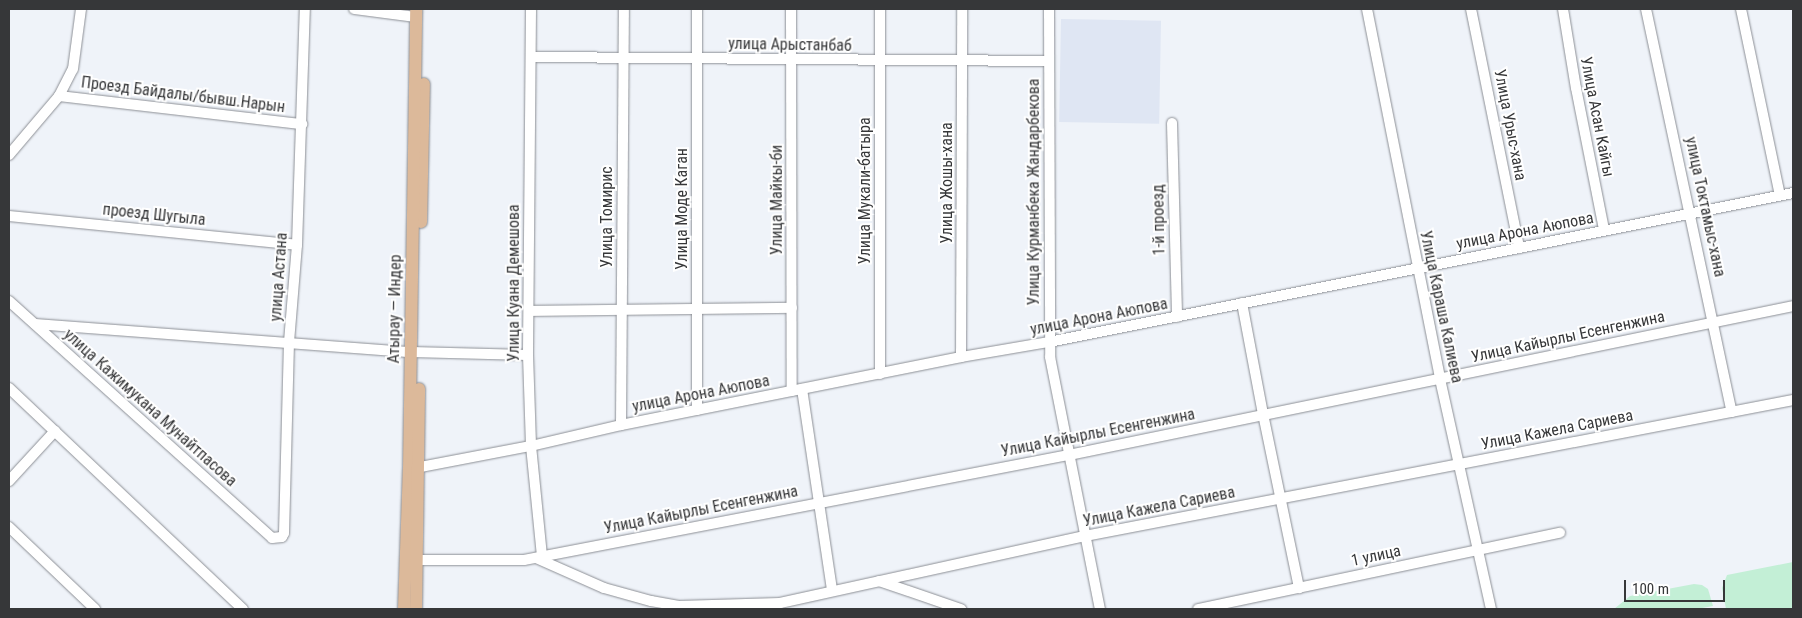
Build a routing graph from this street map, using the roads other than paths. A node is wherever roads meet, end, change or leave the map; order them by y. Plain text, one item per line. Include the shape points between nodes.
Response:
1 (81, 9) edge
2 (305, 9) edge
3 (354, 9) edge
4 (531, 9) edge
5 (624, 9) edge
6 (697, 9) edge
7 (791, 9) edge
8 (880, 9) edge
9 (962, 9) edge
10 (1049, 9) edge
11 (1368, 9) edge
12 (1471, 9) edge
13 (1563, 9) edge
14 (1646, 9) edge
15 (1741, 9) edge
16 (419, 11) edge
17 (531, 57) junction
18 (624, 57) junction
19 (790, 58) junction
20 (697, 59) junction
21 (962, 61) junction
22 (880, 62) junction
23 (1049, 62) junction
24 (60, 96) junction
25 (1172, 123) dead end
26 (302, 124) junction
27 (9, 156) edge
28 (1793, 193) edge
29 (1780, 195) junction
30 (1691, 212) junction
31 (9, 216) edge
32 (1604, 230) junction
33 (297, 245) junction
34 (1519, 248) junction
35 (1417, 268) junction
36 (9, 301) edge
37 (1242, 303) junction
38 (1793, 306) edge
39 (792, 308) junction
40 (697, 310) junction
41 (529, 311) junction
42 (622, 311) junction
43 (1177, 316) junction
44 (1714, 322) junction
45 (35, 324) junction
46 (289, 342) junction
47 (1049, 342) junction
48 (414, 352) junction
49 (528, 354) junction
50 (962, 357) junction
51 (880, 374) junction
52 (1440, 379) junction
53 (9, 388) edge
54 (797, 390) junction
55 (1793, 400) edge
56 (697, 410) junction
57 (1732, 412) junction
58 (1262, 414) junction
59 (621, 425) junction
60 (55, 431) junction
61 (531, 446) junction
62 (1068, 455) junction
63 (1459, 464) junction
64 (414, 468) junction
65 (9, 481) edge
66 (1281, 498) junction
67 (818, 502) junction
68 (9, 527) edge
69 (1560, 533) dead end
70 (1085, 536) junction
71 (272, 538) joint
72 (1478, 550) junction
73 (539, 557) junction
74 (412, 560) junction
75 (878, 580) junction
76 (1300, 588) junction
77 (832, 590) junction
78 (95, 609) edge
79 (243, 609) edge
80 (404, 609) edge
81 (416, 609) edge
82 (961, 609) edge
83 (1100, 609) edge
84 (1198, 609) edge
85 (1491, 609) edge

1 - 24 street via 73,69
2 - 26 street, улица Астана
3 - 16 street
4 - 17 street, Улица Куана Демешова
5 - 18 street, Улица Томирис
6 - 20 street, Улица Моде Каган
7 - 19 street, Улица Майкы-би
8 - 22 street, Улица Мукали-батыра
9 - 21 street, Улица Жошы-хана
10 - 23 street, Улица Курманбека Жандарбекова
11 - 35 street, Улица Караша Калиева
12 - 34 street, Улица Урыс-хана
13 - 32 street, Улица Асан Кайгы
14 - 30 street, улица Токтамыс-хана
15 - 29 street
16 - 48 main road, Атырау — Индер
17 - 18 street, улица Арыстанбаб
17 - 41 street, Улица Куана Демешова
18 - 20 street, улица Арыстанбаб
18 - 42 street, Улица Томирис
19 - 20 street, улица Арыстанбаб
19 - 22 street, улица Арыстанбаб
19 - 39 street, Улица Майкы-би
20 - 40 street, Улица Моде Каган
21 - 22 street, улица Арыстанбаб
21 - 23 street, улица Арыстанбаб
21 - 50 street, Улица Жошы-хана
22 - 51 street, Улица Мукали-батыра
23 - 47 street, Улица Курманбека Жандарбекова
24 - 26 street, Проезд Байдалы/бывш.Нарын
24 - 27 street
25 - 43 street, 1-й проезд
26 - 33 street, улица Астана
28 - 29 street, улица Арона Аюпова
29 - 30 street, улица Арона Аюпова
30 - 32 street, улица Арона Аюпова
30 - 44 street, улица Токтамыс-хана
31 - 33 street, проезд Шугыла
32 - 34 street, улица Арона Аюпова
33 - 46 street, улица Астана
34 - 35 street, улица Арона Аюпова
35 - 37 street, улица Арона Аюпова
35 - 52 street, Улица Караша Калиева
36 - 45 street, улица Кажимукана Мунайтпасова
37 - 43 street, улица Арона Аюпова
37 - 58 street
38 - 44 street, Улица Кайырлы Есенгенжина
39 - 40 street
39 - 54 street, Улица Майкы-би
40 - 42 street
40 - 56 street, Улица Моде Каган
41 - 42 street
41 - 49 street, Улица Куана Демешова
42 - 59 street, Улица Томирис
43 - 47 street, улица Арона Аюпова
44 - 52 street, Улица Кайырлы Есенгенжина
44 - 57 street, улица Токтамыс-хана
45 - 46 street
45 - 71 street, улица Кажимукана Мунайтпасова
46 - 48 street
46 - 71 street, улица Астана via 284,533 282,537
47 - 50 street, улица Арона Аюпова
47 - 62 street, Улица Курманбека Жандарбекова
48 - 49 street
48 - 64 main road, Атырау — Индер
49 - 61 street, Улица Куана Демешова
50 - 51 street, улица Арона Аюпова
51 - 54 street, улица Арона Аюпова
52 - 58 street, Улица Кайырлы Есенгенжина
52 - 63 street, Улица Караша Калиева
53 - 60 street
54 - 56 street, улица Арона Аюпова
54 - 67 street, Улица Майкы-би
55 - 57 street, Улица Кажела Сариева
56 - 59 street, улица Арона Аюпова
57 - 63 street, Улица Кажела Сариева
58 - 62 street, Улица Кайырлы Есенгенжина
58 - 66 street
59 - 61 street, улица Арона Аюпова
60 - 65 street
60 - 79 street
61 - 64 street, улица Арона Аюпова
61 - 73 street, Улица Куана Демешова
62 - 67 street, Улица Кайырлы Есенгенжина
62 - 70 street, Улица Курманбека Жандарбекова
63 - 66 street, Улица Кажела Сариева
63 - 72 street, Улица Караша Калиева
64 - 74 main road, Атырау — Индер
66 - 70 street, Улица Кажела Сариева
66 - 76 street
67 - 73 street, Улица Кайырлы Есенгенжина
67 - 77 street, Улица Майкы-би
68 - 78 street
69 - 72 street, 1 улица
70 - 75 street, Улица Кажела Сариева
70 - 83 street, Улица Курманбека Жандарбекова
72 - 76 street, 1 улица
72 - 85 street, Улица Караша Калиева
73 - 74 street, Улица Кайырлы Есенгенжина via 524,560
73 - 77 street, Улица Кажела Сариева via 604,588 679,606 780,603
74 - 80 main road, Атырау — Индер
74 - 81 main road, Атырау — Индер
75 - 77 street, Улица Кажела Сариева
75 - 82 street
76 - 84 street, 1 улица

